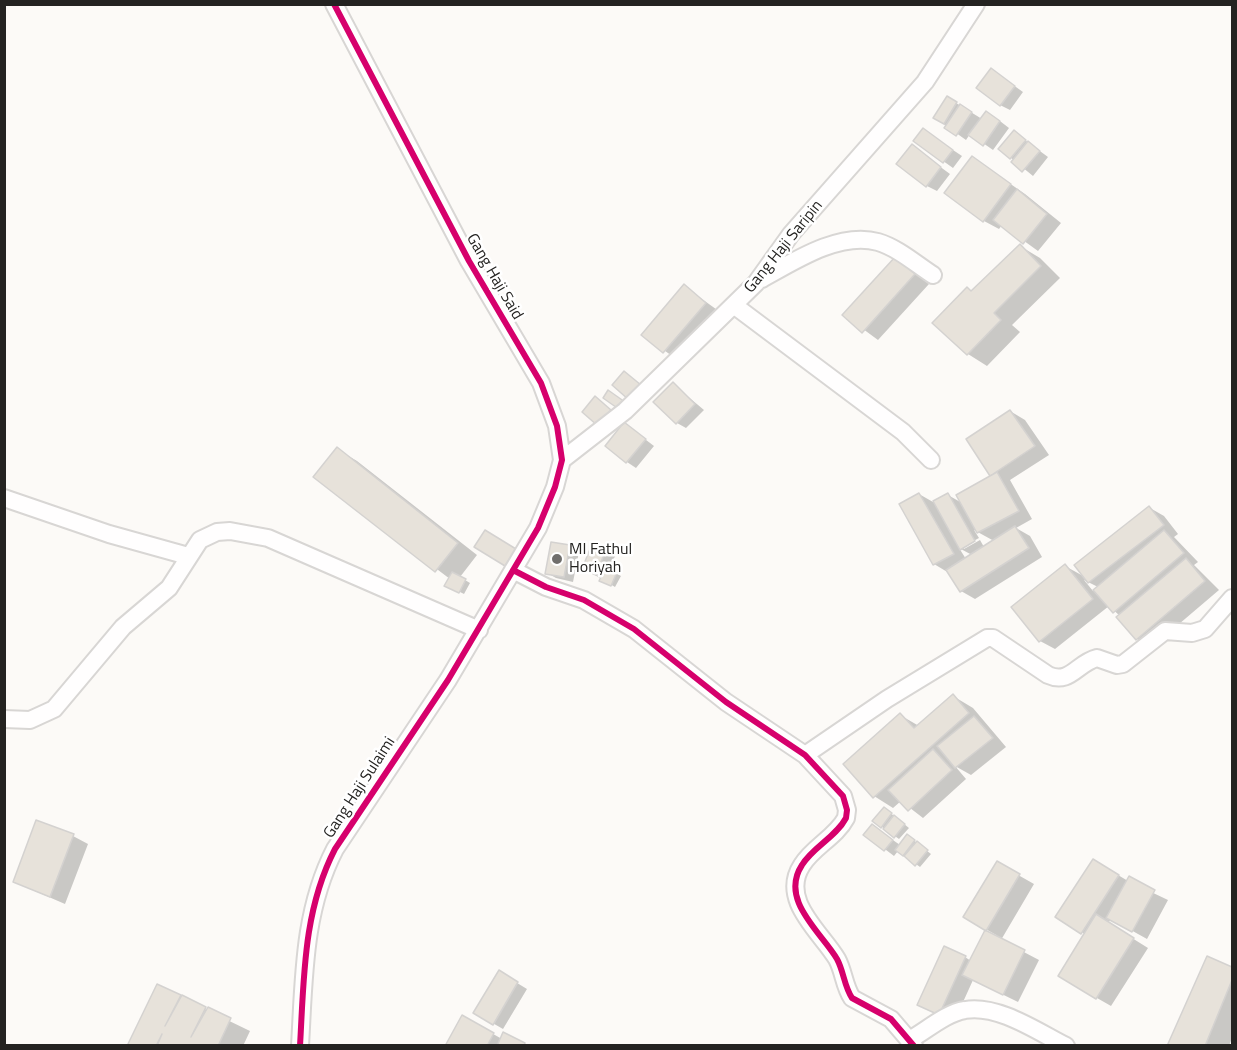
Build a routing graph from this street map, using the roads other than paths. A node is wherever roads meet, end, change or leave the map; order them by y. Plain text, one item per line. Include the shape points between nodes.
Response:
1 (334, 4) edge
2 (976, 4) edge
3 (933, 275) dead end
4 (756, 283) junction
5 (735, 306) junction
6 (562, 460) junction
7 (931, 460) dead end
8 (4, 498) edge
9 (188, 556) junction
10 (513, 570) junction
11 (1233, 598) edge
12 (479, 630) junction
13 (4, 719) edge
14 (805, 755) junction
15 (913, 1042) edge
16 (300, 1046) edge
17 (1066, 1046) edge

1 - 6 street, Gang Haji Said via 469,261 541,383 557,426
2 - 4 street, Gang Haji Saripin via 925,82 791,234
3 - 4 street via 878,242 844,240 786,265
4 - 5 street, Gang Haji Saripin
5 - 6 street, Gang Haji Saripin via 625,411
5 - 7 street via 903,432
6 - 10 street, Gang Haji Said via 538,528
8 - 9 street
9 - 12 street via 200,540 217,532 250,533
9 - 13 street via 170,588 123,627 54,709 30,720
10 - 12 street, Gang Haji Sulaimi
10 - 14 street via 584,600 634,629 726,702
11 - 14 street via 1204,629 1192,633 1165,631 1123,664 1097,658 1065,678 1048,675 993,638 987,638
12 - 16 street, Gang Haji Sulaimi via 325,870 308,926
14 - 15 street via 843,796 847,810 843,825 799,870 797,900 838,961 852,998 891,1019
15 - 17 street via 952,1015 977,1009 1000,1015

